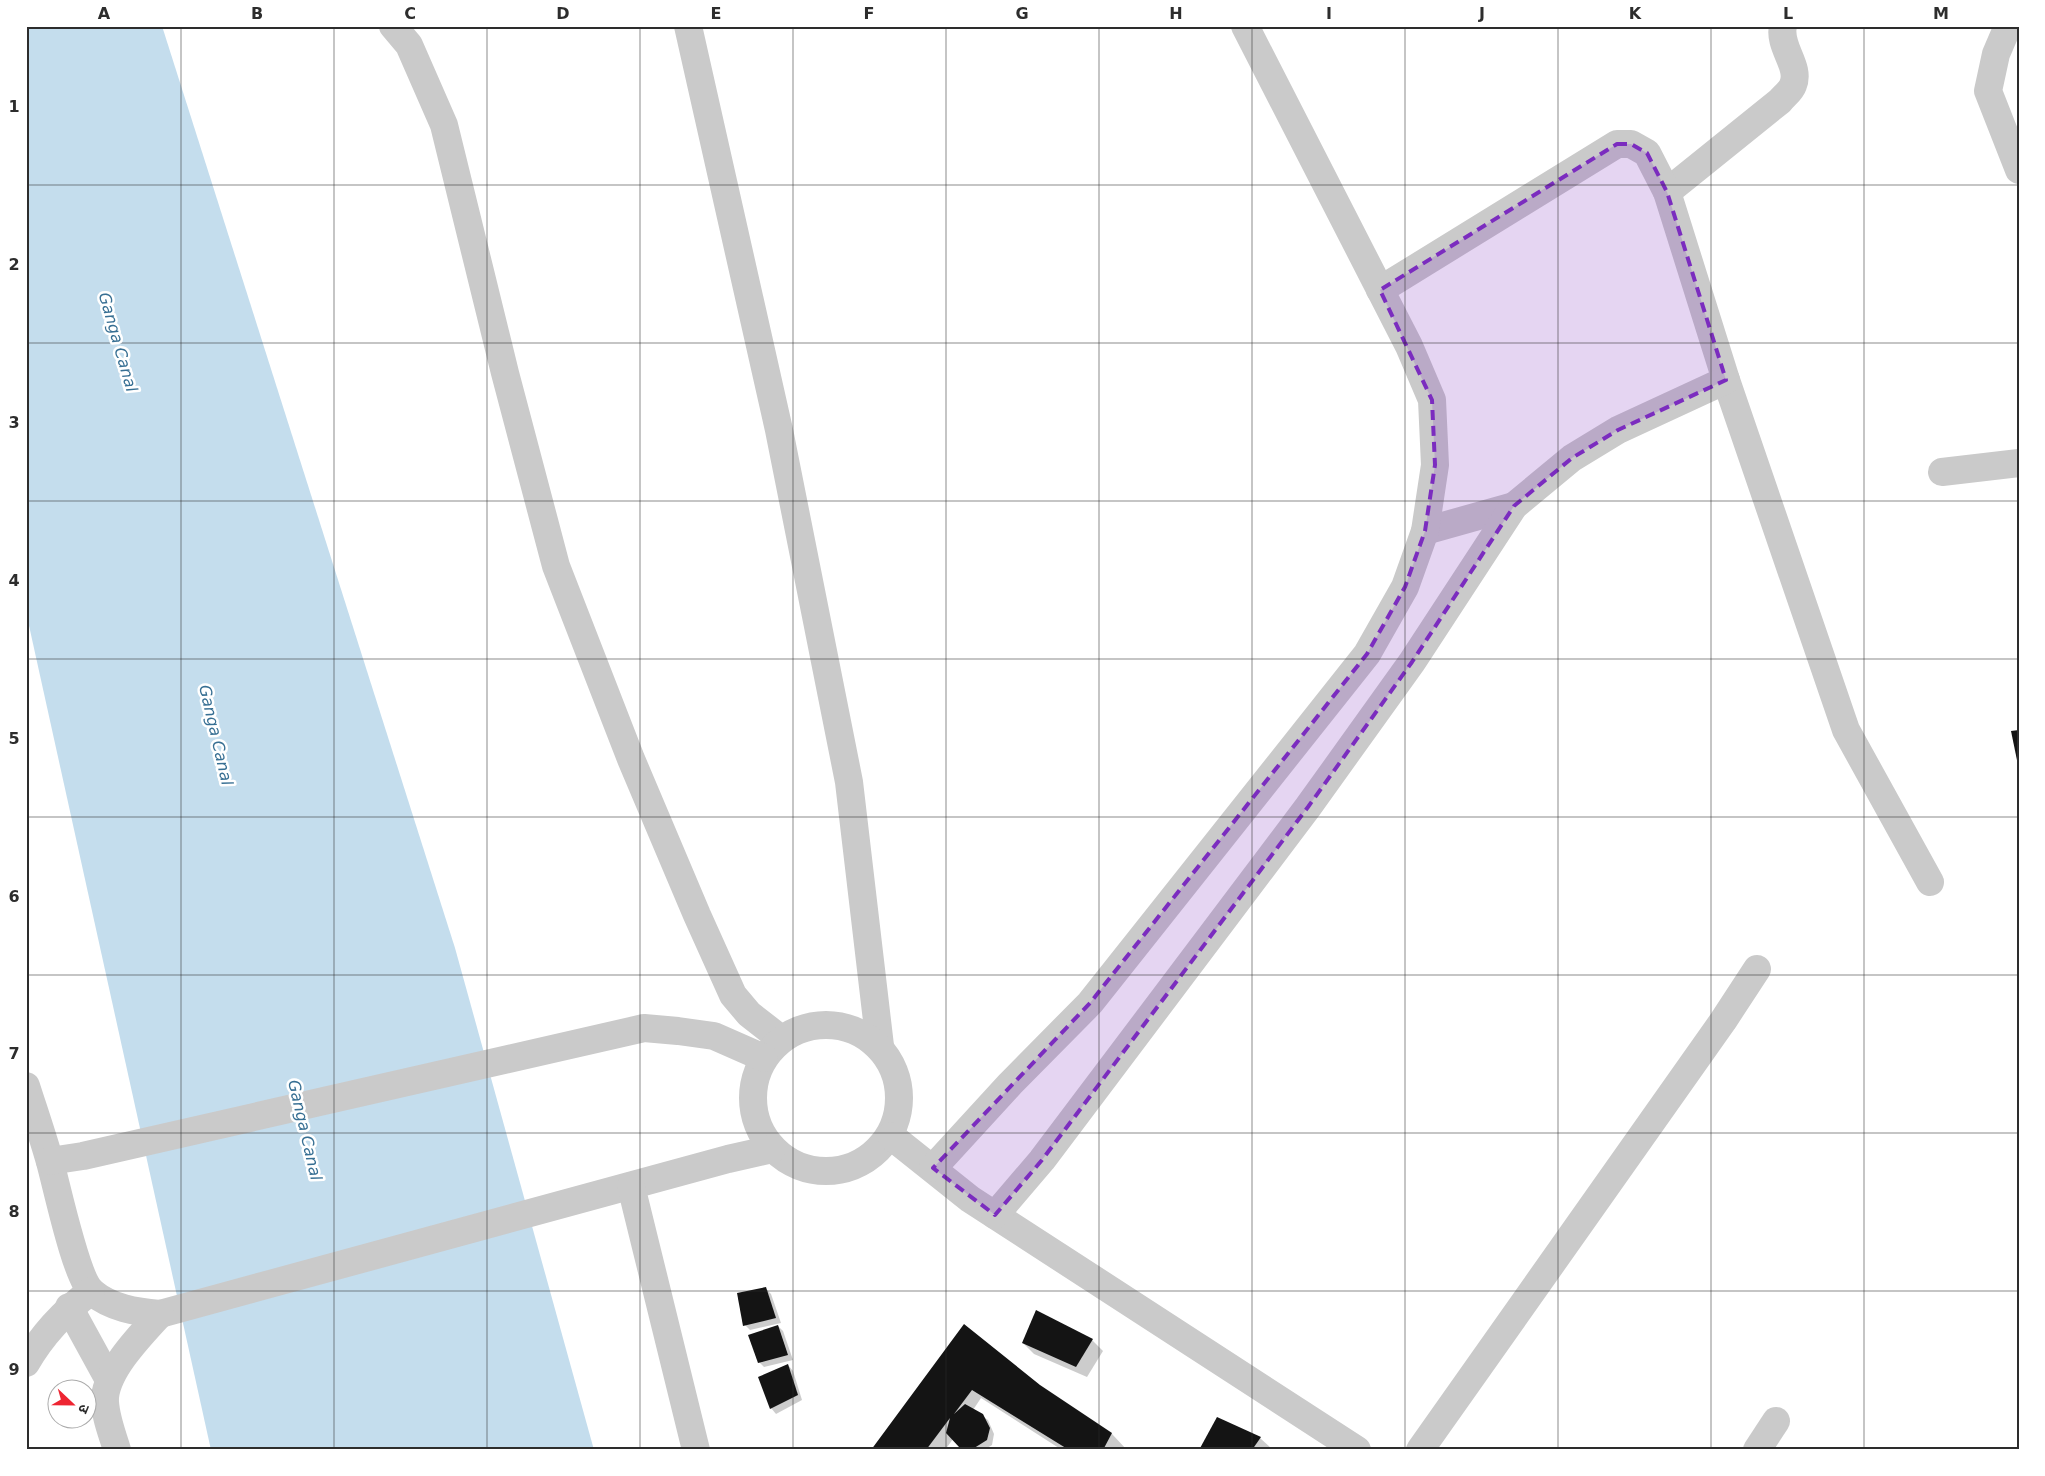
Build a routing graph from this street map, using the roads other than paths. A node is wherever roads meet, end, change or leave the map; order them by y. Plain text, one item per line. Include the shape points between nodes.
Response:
1 (393, 26) edge
2 (688, 26) edge
3 (1245, 26) edge
4 (1784, 26) edge
5 (2008, 26) edge
6 (2019, 170) edge
7 (1667, 192) junction
8 (1380, 290) junction
9 (1726, 380) junction
10 (2019, 463) edge
11 (1942, 472) dead end
12 (1514, 506) junction
13 (1425, 531) junction
14 (1930, 882) dead end
15 (1757, 969) dead end
16 (880, 1046) junction
17 (773, 1048) junction
18 (26, 1086) edge
19 (891, 1136) junction
20 (772, 1149) junction
21 (50, 1161) junction
22 (933, 1168) junction
23 (631, 1186) junction
24 (995, 1215) junction
25 (91, 1291) junction
26 (69, 1308) junction
27 (160, 1314) junction
28 (26, 1363) edge
29 (109, 1380) junction
30 (1776, 1421) dead end
31 (117, 1450) edge
32 (696, 1450) edge
33 (1357, 1450) edge
34 (1420, 1450) edge
35 (1757, 1450) edge

1 - 17 street via 408,45 444,125 556,566 696,915 733,995
2 - 16 street via 779,430 849,782
3 - 8 street
4 - 7 street via 1782,41 1794,69 1793,85 1780,101
5 - 6 street via 1996,54 1988,91
7 - 8 street via 1647,153 1631,144 1617,144
7 - 9 street
8 - 13 street via 1432,400 1435,465
9 - 12 street via 1618,430 1572,458
9 - 14 street via 1846,730
10 - 11 street
12 - 13 street
12 - 24 street via 1412,662 1308,807 1042,1160
13 - 22 street via 1405,587 1367,654 1090,1003
15 - 34 street via 1723,1022
16 - 17 street via 849,1027 814,1025
16 - 19 street via 896,1073 901,1105
17 - 20 street via 752,1088 756,1121
17 - 21 street via 714,1036 644,1028
18 - 21 street
19 - 20 street via 867,1161 835,1172 801,1169
19 - 22 street
20 - 23 street
21 - 25 street via 80,1273
22 - 24 street
23 - 27 street
23 - 32 street
24 - 33 street
25 - 26 street
25 - 27 street via 132,1311
26 - 28 street
26 - 29 street
27 - 29 street
29 - 31 street via 105,1398
30 - 35 street

